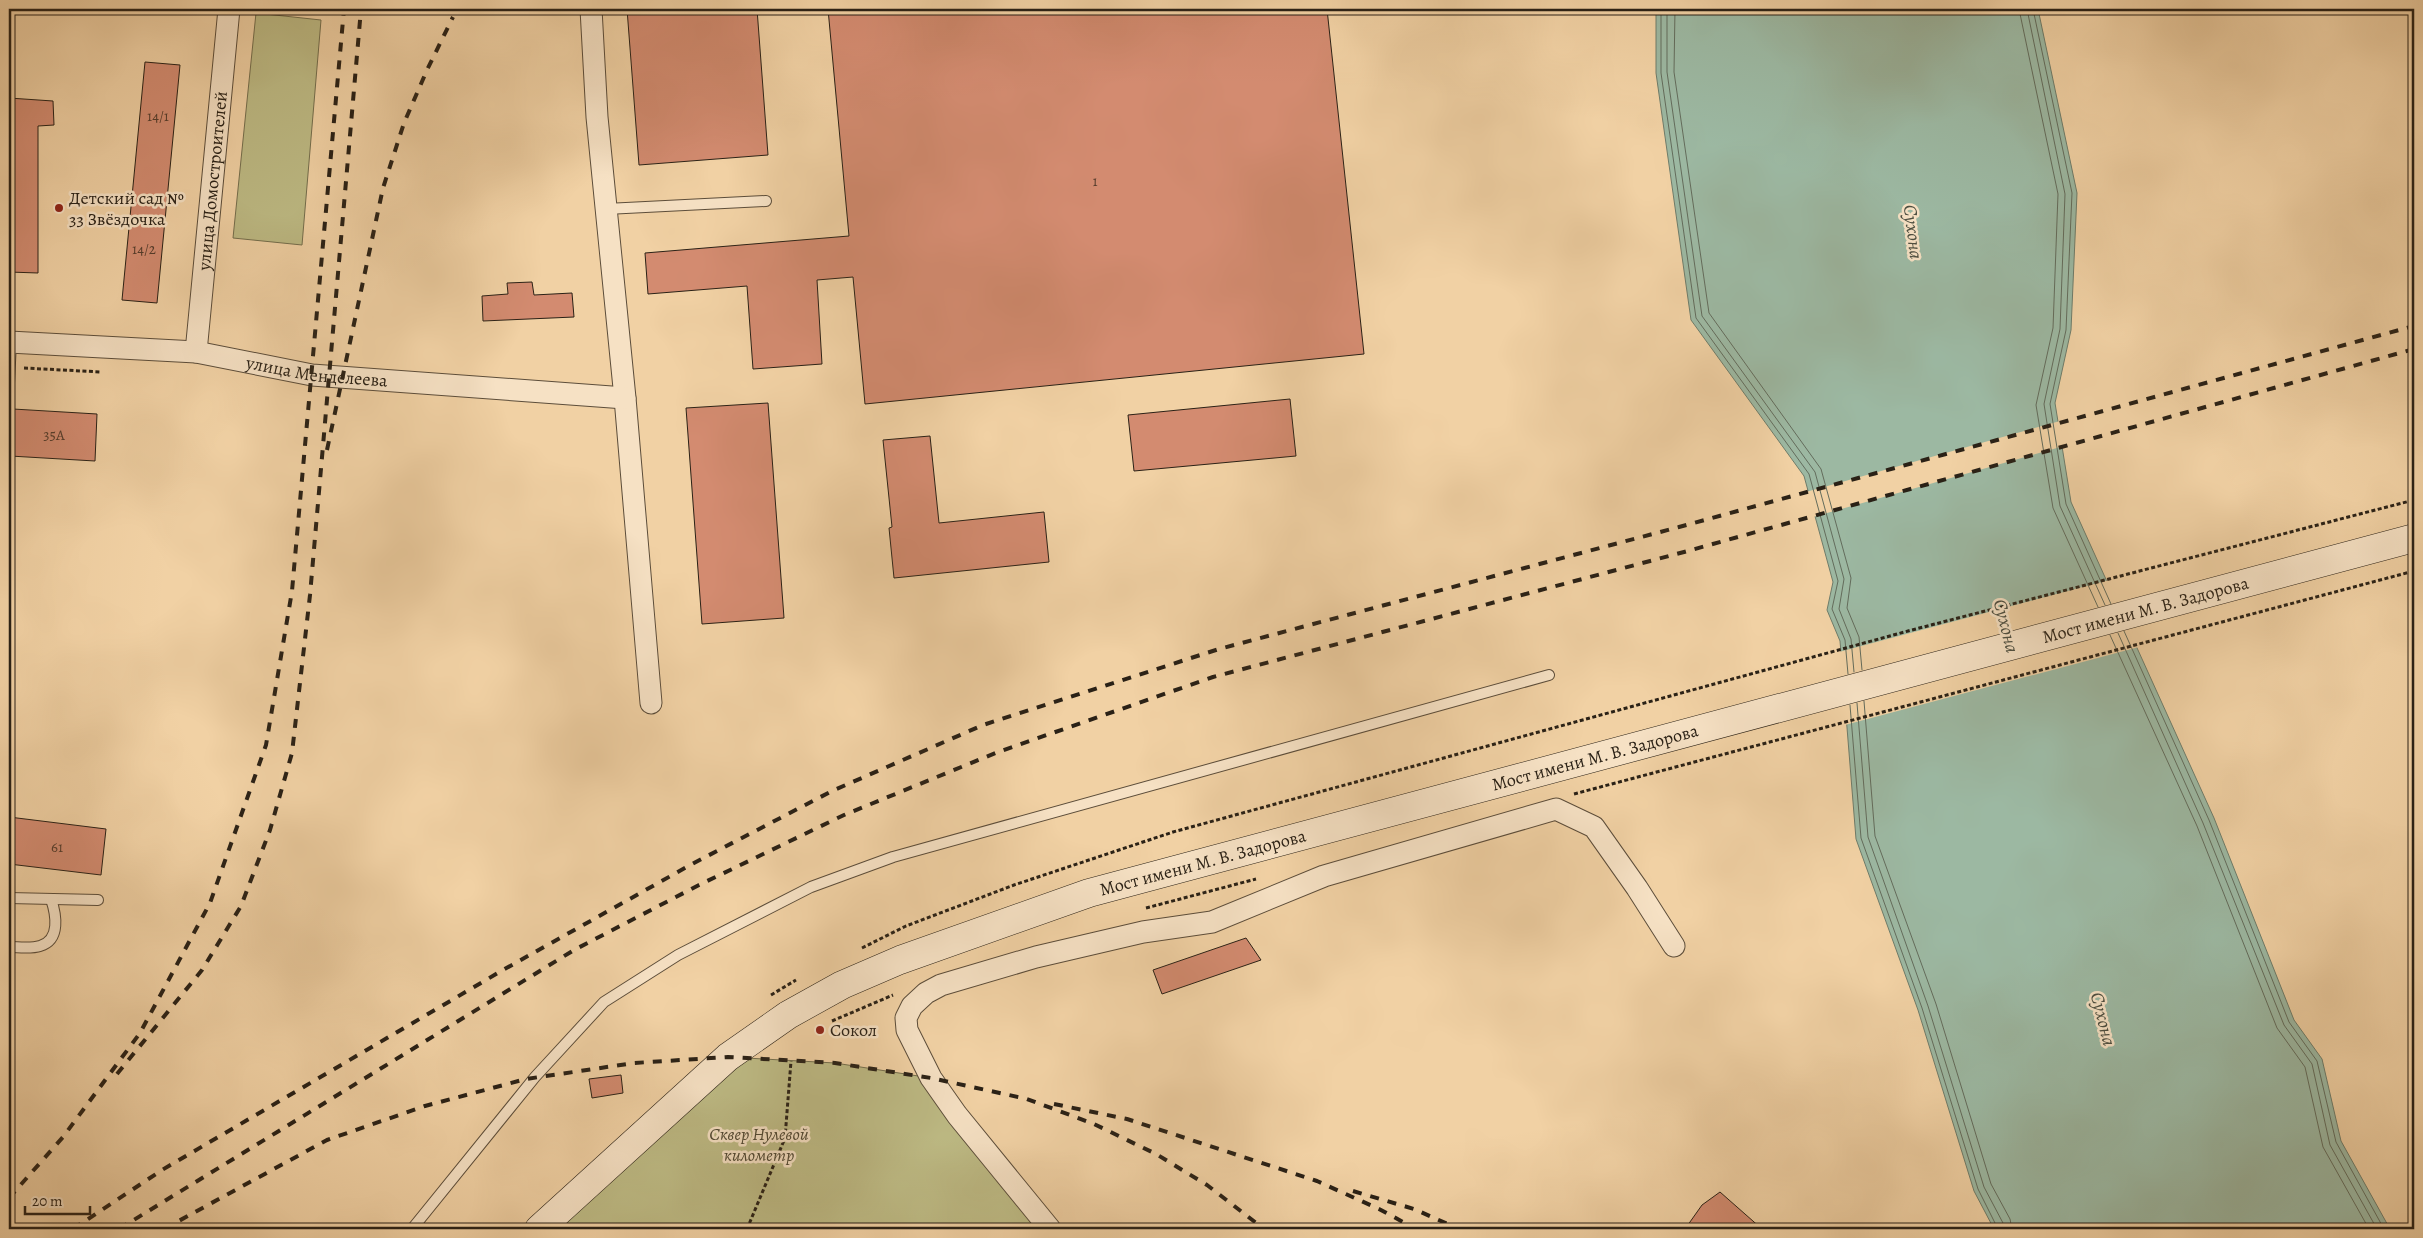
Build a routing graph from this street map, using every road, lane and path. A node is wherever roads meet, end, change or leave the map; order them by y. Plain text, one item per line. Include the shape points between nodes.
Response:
1 (229, 9) edge
2 (590, 9) edge
3 (766, 201) dead end
4 (606, 209) junction
5 (10, 342) edge
6 (196, 352) junction
7 (10, 367) edge
8 (101, 372) dead end
9 (9, 383) edge
10 (625, 398) junction
11 (2414, 500) edge
12 (2414, 538) edge
13 (2414, 571) edge
14 (1549, 675) dead end
15 (650, 703) dead end
16 (1573, 794) dead end
17 (1266, 876) dead end
18 (9, 898) edge
19 (51, 899) junction
20 (98, 900) dead end
21 (1141, 910) dead end
22 (1674, 946) dead end
23 (9, 947) edge
24 (854, 952) dead end
25 (802, 978) dead end
26 (776, 990) dead end
27 (900, 992) dead end
28 (826, 1023) dead end
29 (791, 1060) dead end
30 (412, 1229) edge
31 (539, 1229) edge
32 (747, 1229) edge
33 (1050, 1229) edge

1 - 6 street, улица Домостроителей
2 - 4 street
3 - 4 lane
4 - 10 street
5 - 6 street, улица Менделеева
5 - 7 lane
6 - 10 street, улица Менделеева via 312,375
7 - 8 path
7 - 9 lane
10 - 15 street
11 - 24 path via 1908,632 1173,832 1014,885 906,926
12 - 31 main road, Мост имени М. В. Задорова via 1090,892 900,960 842,985 788,1015 728,1057
13 - 16 path
14 - 30 lane via 893,857 811,887 678,955 604,1002 534,1077
17 - 21 path
18 - 19 lane
19 - 20 lane
19 - 23 lane via 57,916 49,942 39,947
22 - 33 street via 1594,828 1556,809 1324,876 1212,922 1134,934 1036,957 941,985 912,1006 906,1018 907,1030 936,1086
25 - 26 path
27 - 28 path
29 - 32 path via 785,1138

